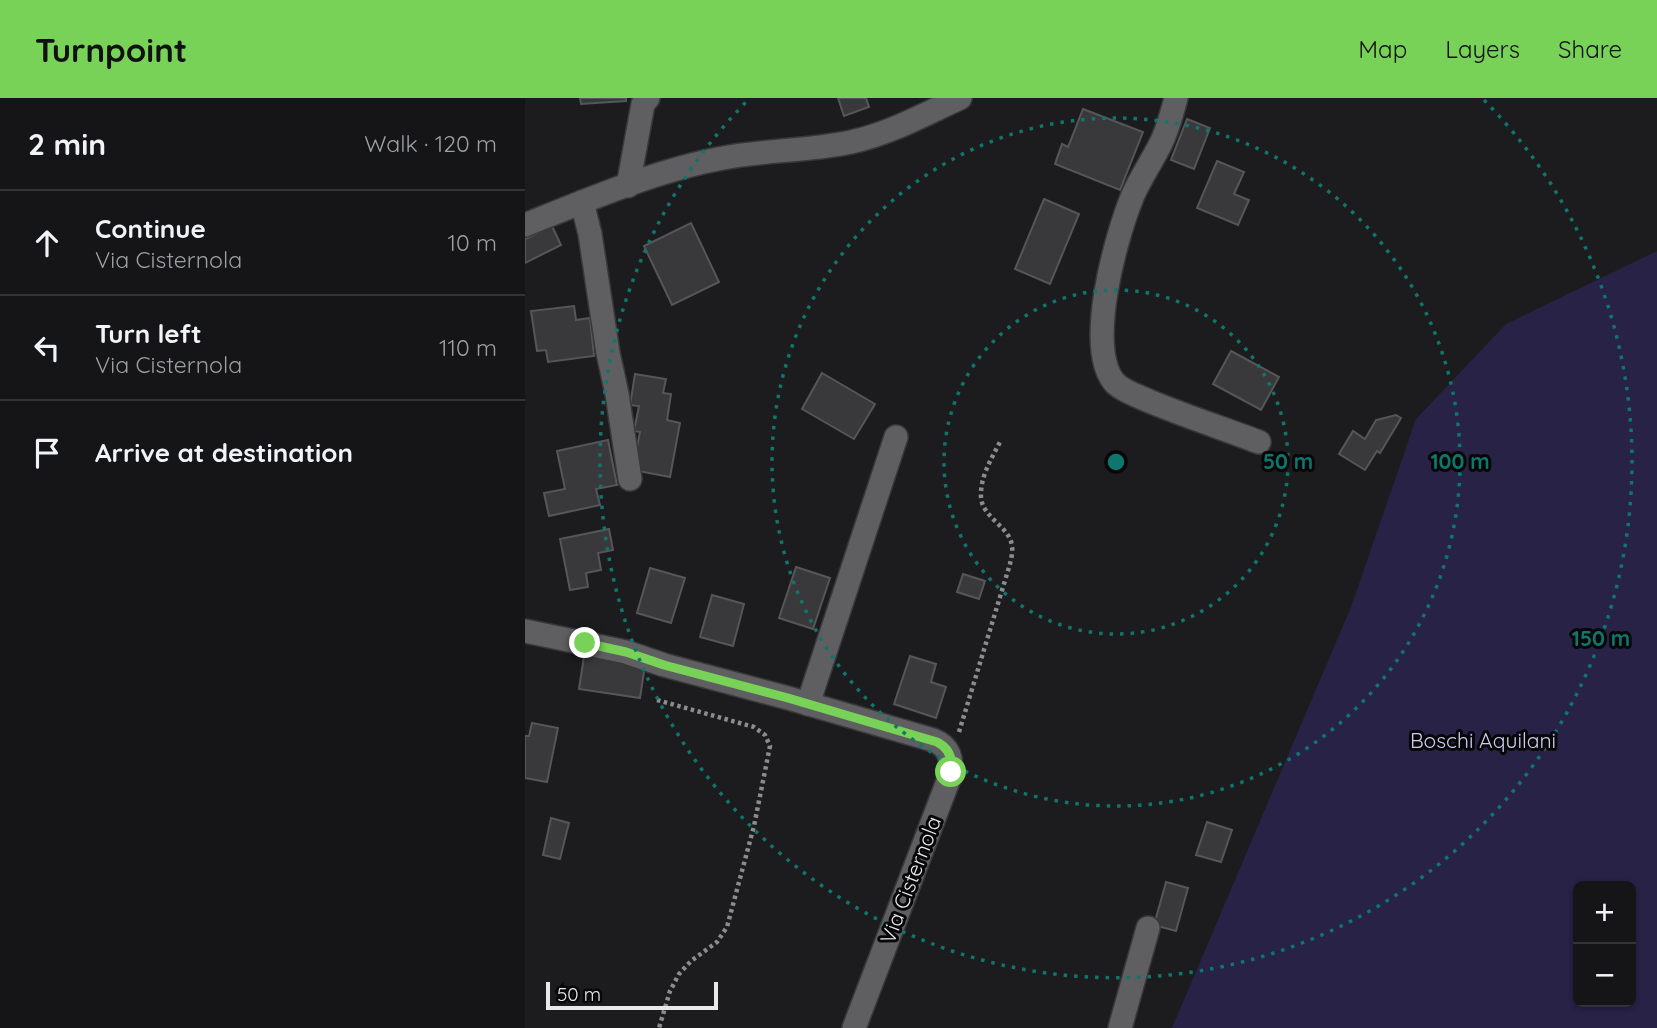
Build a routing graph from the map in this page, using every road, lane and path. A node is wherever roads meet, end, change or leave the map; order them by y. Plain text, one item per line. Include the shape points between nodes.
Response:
1 (648, 98) edge
2 (960, 98) edge
3 (1176, 98) edge
4 (628, 186) junction
5 (582, 202) junction
6 (525, 225) edge
7 (896, 437) dead end
8 (1001, 440) dead end
9 (1259, 442) dead end
10 (629, 480) dead end
11 (525, 631) edge
12 (657, 700) dead end
13 (808, 704) junction
14 (951, 760) junction
15 (1148, 928) dead end
16 (659, 1028) edge
17 (854, 1028) edge
18 (1121, 1028) edge

1 - 4 street via 643,104
2 - 4 street via 852,142 723,158
3 - 9 street via 1164,137 1137,188 1120,235 1105,303 1103,357 1110,376 1126,390
4 - 5 street
5 - 6 street
5 - 10 street
7 - 13 street
8 - 14 path via 983,478 981,498 1013,547
11 - 13 street via 626,652
12 - 16 path via 747,724 762,731 770,746 727,927 717,942 678,974
13 - 14 street via 937,742 947,749
14 - 17 street, Via Cisternola via 950,776
15 - 18 street

